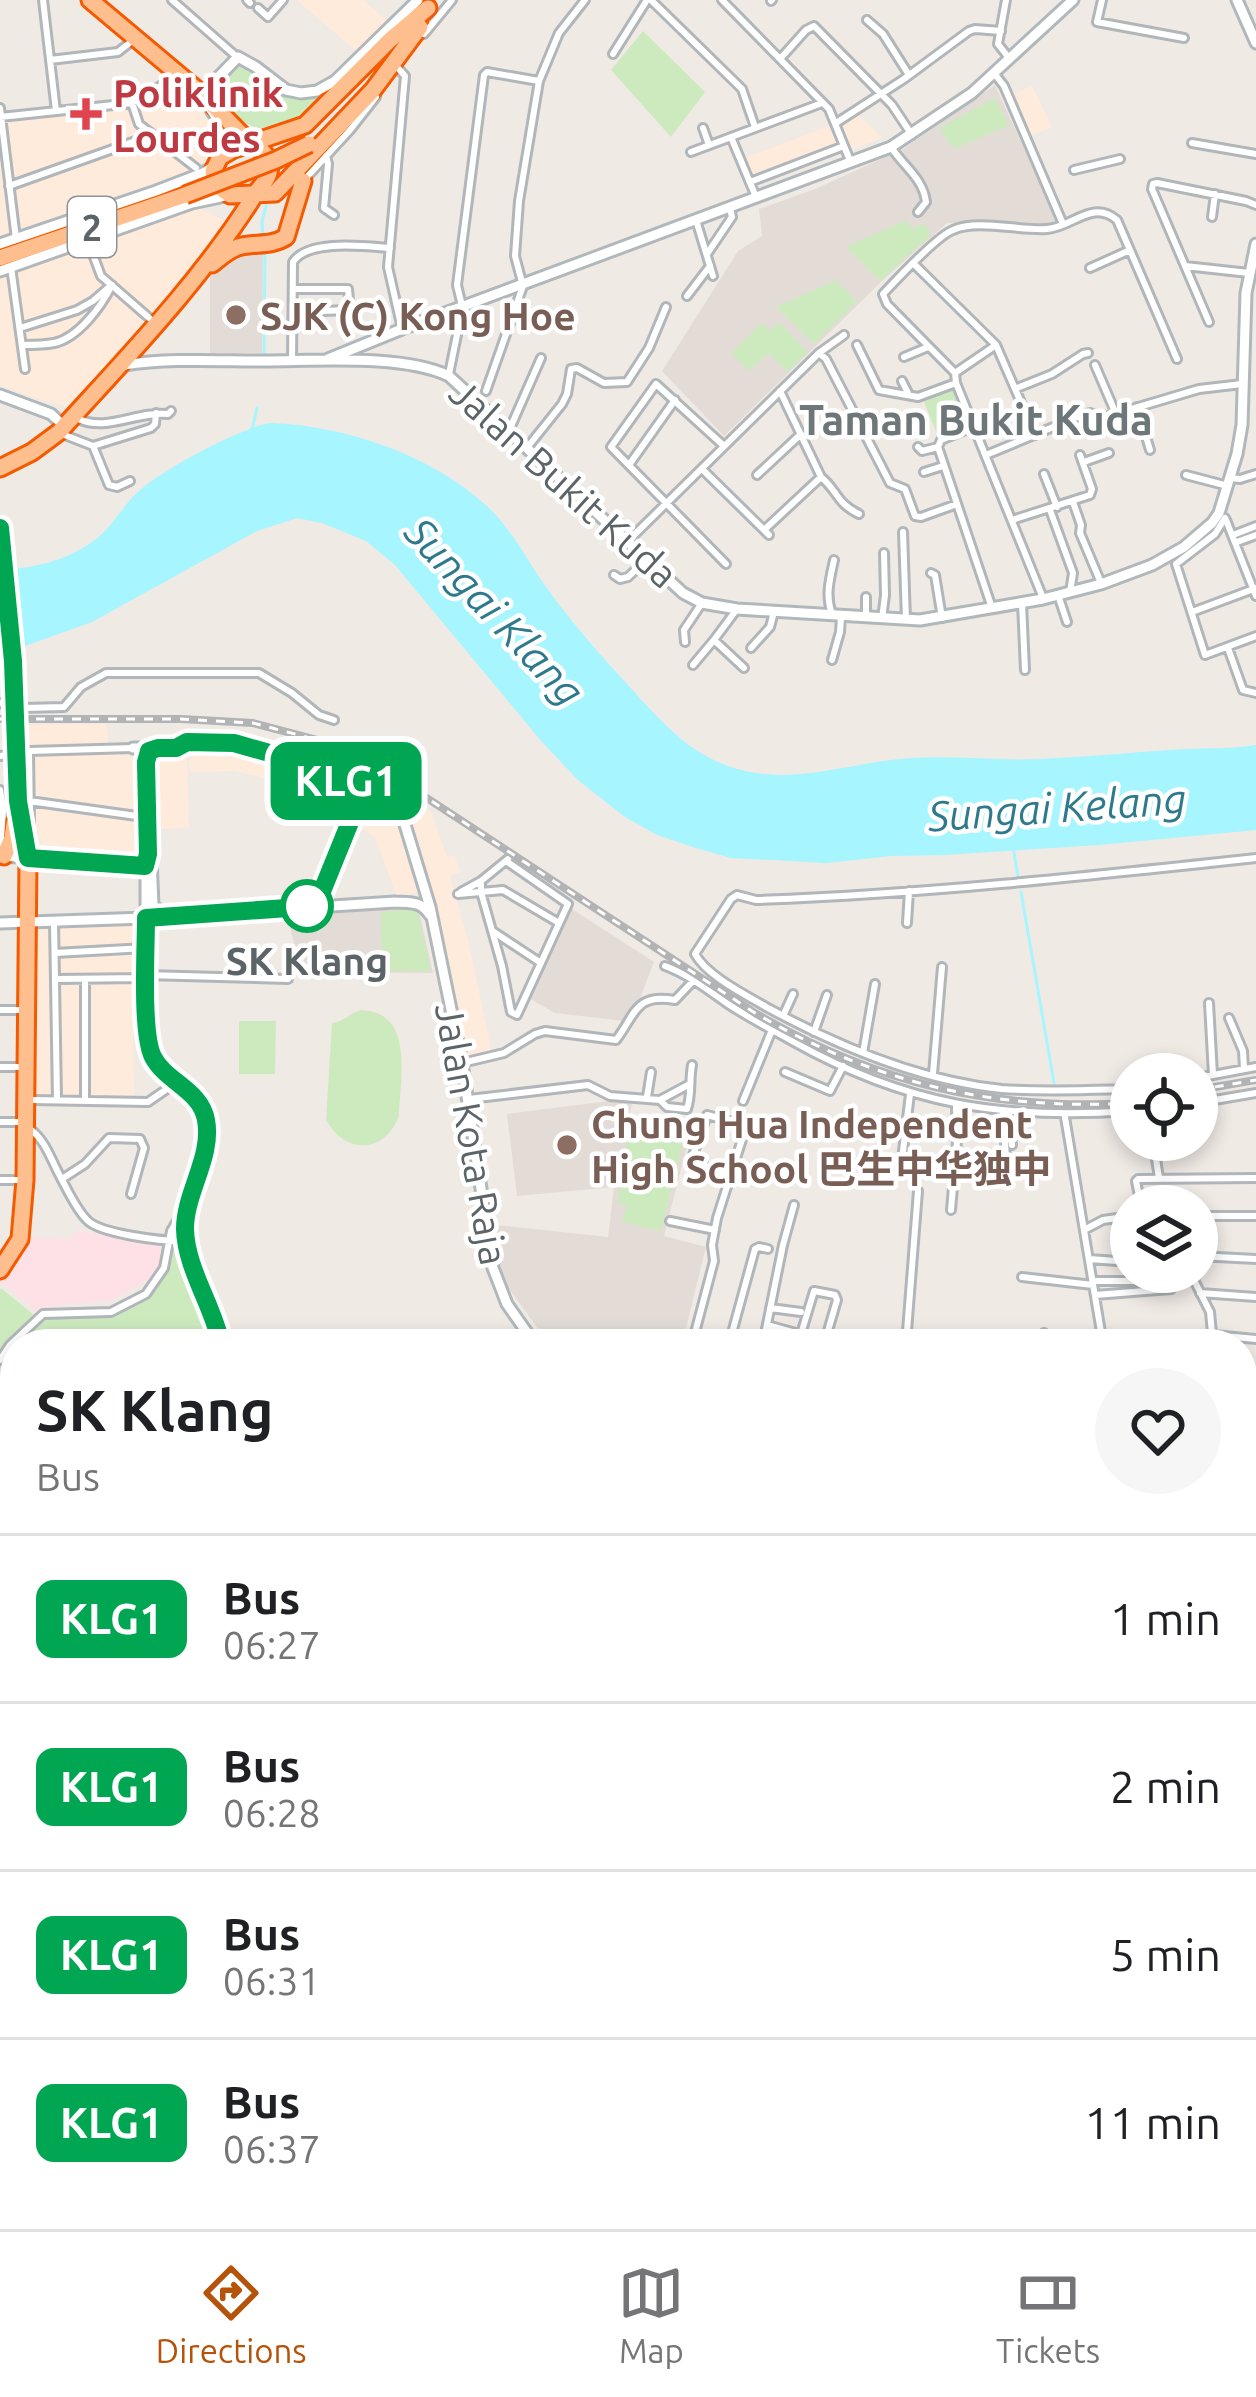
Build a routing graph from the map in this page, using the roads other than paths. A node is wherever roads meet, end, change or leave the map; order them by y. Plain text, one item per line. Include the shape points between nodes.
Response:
1 (43, 0) edge
2 (90, 0) edge
3 (172, 0) edge
4 (283, 0) edge
5 (586, 0) edge
6 (649, 0) edge
7 (722, 0) edge
8 (1006, 0) edge
9 (1073, 0) edge
10 (1102, 0) edge
11 (1237, 0) edge
12 (435, 2) edge
13 (252, 4) edge
14 (867, 20) dead end
15 (420, 27) junction
16 (1001, 31) junction
17 (383, 36) junction
18 (1184, 38) dead end
19 (141, 42) junction
20 (1256, 43) edge
21 (613, 54) dead end
22 (238, 57) junction
23 (1009, 58) junction
24 (780, 59) junction
25 (50, 60) junction
26 (363, 67) junction
27 (398, 68) junction
28 (994, 73) junction
29 (909, 75) junction
30 (539, 81) junction
31 (164, 84) junction
32 (376, 92) junction
33 (202, 94) junction
34 (880, 94) junction
35 (132, 103) junction
36 (822, 103) junction
37 (56, 111) junction
38 (0, 114) edge
39 (836, 123) junction
40 (704, 128) dead end
41 (755, 128) junction
42 (147, 131) junction
43 (912, 135) junction
44 (731, 137) junction
45 (309, 139) junction
46 (1192, 143) dead end
47 (251, 145) junction
48 (709, 145) junction
49 (844, 146) junction
50 (892, 147) junction
51 (691, 152) dead end
52 (1256, 154) edge
53 (1120, 159) dead end
54 (217, 161) junction
55 (851, 163) junction
56 (196, 168) dead end
57 (1074, 170) dead end
58 (303, 181) junction
59 (750, 182) junction
60 (6, 185) edge
61 (184, 192) junction
62 (275, 193) junction
63 (1215, 194) junction
64 (230, 195) junction
65 (254, 195) junction
66 (756, 197) junction
67 (1256, 205) edge
68 (730, 208) junction
69 (918, 212) dead end
70 (334, 215) dead end
71 (1212, 218) dead end
72 (696, 220) junction
73 (1063, 224) junction
74 (16, 238) junction
75 (88, 241) junction
76 (1256, 244) edge
77 (390, 248) junction
78 (1130, 250) junction
79 (707, 254) junction
80 (2, 258) edge
81 (914, 264) junction
82 (1185, 266) junction
83 (1090, 268) dead end
84 (1249, 273) junction
85 (194, 278) junction
86 (112, 285) junction
87 (523, 286) junction
88 (292, 289) junction
89 (687, 296) dead end
90 (666, 307) dead end
91 (462, 308) junction
92 (322, 311) dead end
93 (1209, 322) dead end
94 (460, 325) dead end
95 (151, 327) junction
96 (20, 328) junction
97 (402, 329) junction
98 (844, 335) dead end
99 (22, 345) junction
100 (360, 345) junction
101 (857, 345) dead end
102 (996, 345) junction
103 (929, 346) junction
104 (819, 353) junction
105 (1088, 353) dead end
106 (904, 357) dead end
107 (541, 358) dead end
108 (1177, 359) dead end
109 (163, 361) junction
110 (292, 361) junction
111 (323, 361) junction
112 (356, 364) junction
113 (1095, 365) dead end
114 (25, 369) dead end
115 (114, 370) junction
116 (955, 373) junction
117 (449, 376) junction
118 (902, 381) dead end
119 (956, 383) junction
120 (1241, 384) junction
121 (1016, 389) junction
122 (486, 392) dead end
123 (780, 392) junction
124 (908, 394) junction
125 (0, 395) edge
126 (675, 400) junction
127 (1137, 407) junction
128 (171, 411) dead end
129 (156, 413) junction
130 (1116, 413) junction
131 (66, 424) junction
132 (975, 426) junction
133 (508, 433) junction
134 (801, 434) junction
135 (1035, 435) junction
136 (93, 446) junction
137 (724, 446) junction
138 (918, 447) dead end
139 (938, 447) junction
140 (526, 449) junction
141 (1150, 450) dead end
142 (1109, 453) dead end
143 (986, 455) junction
144 (629, 465) junction
145 (944, 465) junction
146 (3, 469) edge
147 (702, 469) junction
148 (924, 472) dead end
149 (1256, 473) edge
150 (1044, 474) dead end
151 (757, 475) dead end
152 (1186, 475) dead end
153 (821, 477) junction
154 (130, 481) dead end
155 (1229, 482) junction
156 (1073, 502) junction
157 (666, 503) junction
158 (957, 505) junction
159 (1053, 508) junction
160 (860, 514) dead end
161 (1222, 516) junction
162 (1012, 520) junction
163 (0, 527) edge
164 (1256, 530) edge
165 (903, 532) dead end
166 (1234, 539) junction
167 (627, 542) junction
168 (884, 553) dead end
169 (646, 560) junction
170 (834, 560) dead end
171 (726, 564) dead end
172 (931, 573) dead end
173 (614, 575) dead end
174 (1101, 584) junction
175 (1255, 591) edge
176 (1070, 592) junction
177 (0, 594) edge
178 (1058, 595) junction
179 (866, 597) dead end
180 (1043, 599) junction
181 (702, 603) junction
182 (1022, 603) junction
183 (992, 608) junction
184 (737, 609) junction
185 (775, 611) junction
186 (1192, 612) junction
187 (837, 616) junction
188 (866, 618) junction
189 (942, 618) junction
190 (882, 619) junction
191 (906, 620) junction
192 (1067, 622) dead end
193 (1256, 637) edge
194 (714, 640) junction
195 (685, 642) dead end
196 (751, 648) dead end
197 (1228, 648) junction
198 (832, 660) dead end
199 (693, 665) dead end
200 (744, 668) dead end
201 (1025, 670) dead end
202 (1256, 693) edge
203 (0, 703) edge
204 (334, 720) dead end
205 (133, 748) junction
206 (158, 748) junction
207 (29, 751) junction
208 (0, 756) edge
209 (146, 762) junction
210 (363, 790) junction
211 (14, 798) edge
212 (147, 818) junction
213 (22, 824) junction
214 (1, 856) edge
215 (25, 858) junction
216 (1256, 858) edge
217 (147, 860) junction
218 (482, 881) junction
219 (425, 886) junction
220 (909, 891) junction
221 (481, 892) junction
222 (395, 902) junction
223 (316, 906) junction
224 (167, 915) junction
225 (430, 915) junction
226 (146, 918) junction
227 (54, 921) junction
228 (0, 922) edge
229 (24, 922) junction
230 (908, 923) dead end
231 (560, 924) junction
232 (492, 931) junction
233 (146, 948) junction
234 (55, 953) junction
235 (541, 963) junction
236 (665, 966) dead end
237 (942, 967) dead end
238 (146, 976) junction
239 (55, 979) junction
240 (85, 979) junction
241 (288, 980) dead end
242 (694, 980) junction
243 (875, 984) dead end
244 (793, 994) dead end
245 (827, 995) dead end
246 (1209, 1003) dead end
247 (0, 1010) edge
248 (21, 1010) junction
249 (783, 1016) junction
250 (1229, 1018) dead end
251 (772, 1030) junction
252 (814, 1032) junction
253 (863, 1053) junction
254 (1210, 1053) edge
255 (462, 1063) junction
256 (692, 1065) dead end
257 (0, 1066) edge
258 (20, 1066) junction
259 (843, 1066) junction
260 (1256, 1066) edge
261 (1244, 1069) junction
262 (651, 1072) dead end
263 (785, 1072) dead end
264 (933, 1074) junction
265 (1218, 1074) edge
266 (177, 1082) junction
267 (688, 1085) junction
268 (1110, 1089) edge
269 (1256, 1093) edge
270 (910, 1094) junction
271 (647, 1097) junction
272 (469, 1099) junction
273 (1218, 1099) edge
274 (27, 1100) junction
275 (57, 1100) junction
276 (660, 1100) junction
277 (85, 1101) junction
278 (743, 1101) dead end
279 (956, 1105) junction
280 (1006, 1110) junction
281 (1110, 1113) edge
282 (1065, 1115) junction
283 (0, 1122) edge
284 (23, 1125) junction
285 (1012, 1145) dead end
286 (1157, 1161) edge
287 (919, 1164) dead end
288 (1004, 1166) dead end
289 (730, 1176) junction
290 (1256, 1178) edge
291 (62, 1179) junction
292 (1160, 1179) junction
293 (14, 1180) edge
294 (1137, 1185) edge
295 (918, 1191) dead end
296 (131, 1194) dead end
297 (191, 1196) junction
298 (794, 1205) dead end
299 (951, 1210) dead end
300 (1218, 1216) edge
301 (1256, 1216) edge
302 (1110, 1219) edge
303 (670, 1221) dead end
304 (172, 1228) junction
305 (715, 1230) junction
306 (1084, 1230) junction
307 (186, 1232) junction
308 (168, 1241) junction
309 (768, 1249) dead end
310 (0, 1256) edge
311 (1218, 1257) edge
312 (1089, 1258) junction
313 (1256, 1259) edge
314 (1110, 1260) edge
315 (0, 1270) edge
316 (1022, 1277) dead end
317 (1110, 1282) edge
318 (1093, 1283) junction
319 (1120, 1293) edge
320 (1200, 1293) joint
321 (1095, 1295) junction
322 (1256, 1297) edge
323 (770, 1308) junction
324 (801, 1312) dead end
325 (767, 1325) junction
326 (28, 1329) edge
327 (216, 1329) edge
328 (524, 1329) edge
329 (696, 1329) edge
330 (735, 1329) edge
331 (766, 1329) edge
332 (782, 1329) edge
333 (803, 1329) edge
334 (833, 1329) edge
335 (907, 1329) edge
336 (1099, 1329) edge
337 (1212, 1329) edge

1 - 25 street
2 - 19 highway
3 - 22 street
4 - 13 street via 268,17
5 - 30 street via 559,33
6 - 21 street
6 - 41 street via 742,89
7 - 24 street
8 - 16 street
9 - 23 street
10 - 18 street via 1097,22
11 - 20 street
12 - 15 highway, 2
12 - 17 street
12 - 26 highway
12 - 27 street
12 - 45 highway, 2
14 - 29 street
15 - 32 highway
15 - 45 highway, 2
16 - 23 street via 998,44
16 - 29 street via 974,28
17 - 22 street via 326,87 301,93
17 - 26 street
19 - 25 street
19 - 31 street via 166,72
19 - 33 highway
22 - 33 street
23 - 28 street
24 - 34 street via 814,26
24 - 36 street
25 - 37 street
26 - 45 highway
27 - 32 street
27 - 77 street via 405,76
28 - 43 street
28 - 73 street
29 - 34 street
30 - 87 street via 515,256
30 - 91 street via 484,75 457,284
31 - 35 street
31 - 54 street via 178,82 214,116 223,142
32 - 45 highway
33 - 45 highway via 252,131
33 - 47 highway
34 - 39 street
34 - 43 street
35 - 37 street
35 - 42 street
36 - 39 street
36 - 41 street
37 - 38 street
38 - 60 street
39 - 49 street
40 - 48 street
41 - 44 street
42 - 56 street
42 - 60 street via 142,140
43 - 50 street
44 - 48 street
44 - 59 street
45 - 47 highway
45 - 58 street
45 - 61 highway, 2, bridge
45 - 62 highway
45 - 70 street via 328,164 324,208
46 - 52 street
47 - 54 highway
47 - 65 highway via 269,166
48 - 51 street
49 - 55 street
49 - 59 street
50 - 55 street
50 - 69 street via 921,182 926,202
53 - 57 street
54 - 61 street
54 - 64 highway via 216,185
55 - 66 street
58 - 62 highway
58 - 85 highway via 286,237 236,248
59 - 66 street
60 - 74 street
61 - 64 street
61 - 74 street
61 - 75 street
61 - 80 highway, 2
62 - 65 highway
63 - 67 street
63 - 71 street
63 - 82 street via 1157,183 1152,189
64 - 65 highway
65 - 85 highway
66 - 68 street
68 - 72 street
68 - 79 street via 732,218
72 - 79 street
72 - 87 street
73 - 78 street via 1090,212 1112,214
73 - 81 street via 961,226
74 - 80 street
75 - 80 street
75 - 86 street
76 - 84 street
77 - 88 street via 305,250 294,258
77 - 97 street
78 - 83 street
78 - 108 street
79 - 89 street via 711,271
80 - 96 street
81 - 102 street
81 - 103 street via 883,296
82 - 84 street
82 - 93 street
84 - 120 street
85 - 95 highway
86 - 95 street
86 - 96 street via 77,310
86 - 99 street via 69,338
87 - 91 street
87 - 122 street
88 - 92 street via 348,289 350,310
88 - 110 street
90 - 140 street via 627,382 604,383 571,369 562,404
91 - 97 street
94 - 117 street
95 - 109 street via 143,357
95 - 115 highway
96 - 99 street
97 - 100 street
98 - 104 street
99 - 114 street
100 - 111 street
100 - 112 street
101 - 124 street via 877,387
102 - 116 street
102 - 121 street
103 - 106 street
103 - 116 street
104 - 123 street
104 - 158 street via 914,514
105 - 121 street
107 - 133 street
109 - 110 street, Jalan Bukit Kuda
109 - 115 street, Jalan Bukit Kuda
110 - 111 street, Jalan Bukit Kuda
111 - 112 street, Jalan Bukit Kuda
112 - 117 street, Jalan Bukit Kuda via 430,367
113 - 130 street
115 - 131 highway
116 - 119 street
117 - 133 street, Jalan Bukit Kuda
118 - 124 street
119 - 124 street
119 - 132 street
120 - 127 street
120 - 155 street
121 - 135 street
123 - 134 street
123 - 137 street
125 - 131 street
126 - 137 street
126 - 144 street
126 - 144 street via 656,384 611,447
127 - 130 street
127 - 141 street
128 - 129 street
129 - 131 street
129 - 136 street via 151,428
130 - 135 street via 1082,415
131 - 136 street
131 - 146 highway
132 - 139 street
132 - 143 street
133 - 140 street, Jalan Bukit Kuda
134 - 151 street
134 - 153 street
135 - 143 street
136 - 154 street via 109,485
137 - 147 street
138 - 139 street
139 - 145 street
140 - 167 street, Jalan Bukit Kuda
142 - 156 street via 1082,459 1091,489
143 - 162 street
144 - 157 street
145 - 148 street
145 - 158 street
147 - 153 street via 766,532
147 - 157 street
149 - 155 street
150 - 159 street
152 - 155 street
153 - 160 street
155 - 161 street
156 - 159 street
156 - 174 street
157 - 167 street
157 - 171 street
158 - 183 street
159 - 162 street
159 - 176 street via 1073,573
161 - 166 street
161 - 174 street, Jalan Bukit Kuda via 1152,565
161 - 186 street via 1216,534 1176,562
162 - 180 street
163 - 211 highway, bridge via 13,661
164 - 166 street
165 - 191 street
166 - 175 street
167 - 169 street, Jalan Bukit Kuda
168 - 190 street
169 - 173 street via 628,577
169 - 181 street, Jalan Bukit Kuda
170 - 187 street via 827,590
172 - 189 street
174 - 176 street, Jalan Bukit Kuda
175 - 186 street
176 - 178 street, Jalan Bukit Kuda
177 - 211 highway, bridge
178 - 180 street, Jalan Bukit Kuda
178 - 192 street
179 - 188 street
180 - 182 street, Jalan Bukit Kuda
181 - 184 street, Jalan Bukit Kuda
181 - 195 street
182 - 183 street, Jalan Bukit Kuda
182 - 201 street
183 - 189 street, Jalan Bukit Kuda
184 - 185 street, Jalan Bukit Kuda
184 - 194 street
185 - 187 street, Jalan Bukit Kuda
185 - 196 street
186 - 197 street via 1205,655
187 - 188 street, Jalan Bukit Kuda
187 - 198 street
188 - 190 street, Jalan Bukit Kuda
189 - 191 street, Jalan Bukit Kuda
190 - 191 street, Jalan Bukit Kuda
193 - 197 street
194 - 199 street
194 - 200 street
197 - 202 street via 1244,690
203 - 204 street via 64,707 106,673 259,673
205 - 206 street, Jalan Kota Raja
205 - 207 street
205 - 209 street
206 - 209 street
206 - 210 street, Jalan Kota Raja via 259,750
207 - 208 street
207 - 211 street
209 - 212 street
210 - 219 street, Jalan Kota Raja via 403,818
210 - 223 street
211 - 212 street
211 - 213 highway
211 - 214 street via 3,810
211 - 215 highway
212 - 217 street
213 - 214 highway
213 - 215 highway
214 - 215 street
215 - 217 street
215 - 229 highway
216 - 220 street
217 - 224 street via 153,905
217 - 226 street
218 - 221 street
218 - 221 street via 458,894
218 - 231 street via 507,860 567,901
219 - 222 street
219 - 225 street, Jalan Kota Raja
220 - 230 street
220 - 249 street via 731,899 695,954
221 - 231 street via 503,890
221 - 232 street
222 - 223 street
222 - 225 street via 423,905
223 - 224 street
224 - 226 street
225 - 255 street, Jalan Kota Raja
226 - 227 street
226 - 233 street
227 - 229 street
227 - 234 street
228 - 229 street
229 - 248 highway
229 - 274 highway
231 - 235 street
232 - 235 street
232 - 235 street via 511,1012 517,1015
233 - 234 street
233 - 238 street
234 - 239 street
236 - 242 street
237 - 264 street
238 - 240 street
238 - 241 street
238 - 266 street via 152,1054
239 - 240 street
239 - 275 street
240 - 277 street
242 - 251 street
242 - 255 street via 676,1000 636,1007 616,1040 545,1031
243 - 253 street
244 - 249 street
245 - 252 street
246 - 254 street
247 - 248 street
248 - 258 highway
249 - 252 street
250 - 261 street
251 - 259 street
251 - 278 street
252 - 253 street
253 - 264 street
255 - 272 street, Jalan Kota Raja
256 - 267 street
257 - 258 street
258 - 284 highway
259 - 263 street via 830,1091
259 - 270 street
260 - 261 street
261 - 265 street
262 - 271 street
264 - 268 street via 999,1088
266 - 277 street via 148,1102
266 - 297 street via 206,1120
267 - 276 street
267 - 276 street via 687,1108
269 - 273 street
270 - 279 street
270 - 287 street via 902,1160
271 - 272 street via 610,1096 588,1085
271 - 276 street
272 - 328 street, Jalan Kota Raja via 493,1268
274 - 275 street
274 - 284 highway
275 - 277 street
279 - 280 street
279 - 299 street
280 - 282 street
280 - 285 street
280 - 288 street
281 - 282 street
282 - 306 street
283 - 284 street
284 - 291 street via 40,1137
284 - 293 highway
286 - 292 street
289 - 289 street via 745,1127 711,1114 691,1161
289 - 305 street
290 - 292 street
291 - 296 street via 109,1138 140,1139
291 - 308 street via 92,1225
292 - 294 street
293 - 310 highway via 15,1227
293 - 315 highway via 20,1239
295 - 335 street
297 - 304 street
297 - 307 street
298 - 323 street
300 - 301 street
302 - 306 street
303 - 305 street
304 - 307 street
304 - 308 street
305 - 329 street
306 - 312 street
307 - 308 street
307 - 327 street
308 - 326 street via 164,1268 146,1294 112,1312 44,1314
309 - 330 street via 754,1250
311 - 313 street
312 - 314 street
312 - 318 street
316 - 318 street
317 - 318 street
318 - 321 street
319 - 321 street
320 - 322 street
320 - 337 street
321 - 336 street
323 - 324 street
323 - 325 street
325 - 331 street
325 - 332 street
333 - 334 street via 814,1291 838,1300

